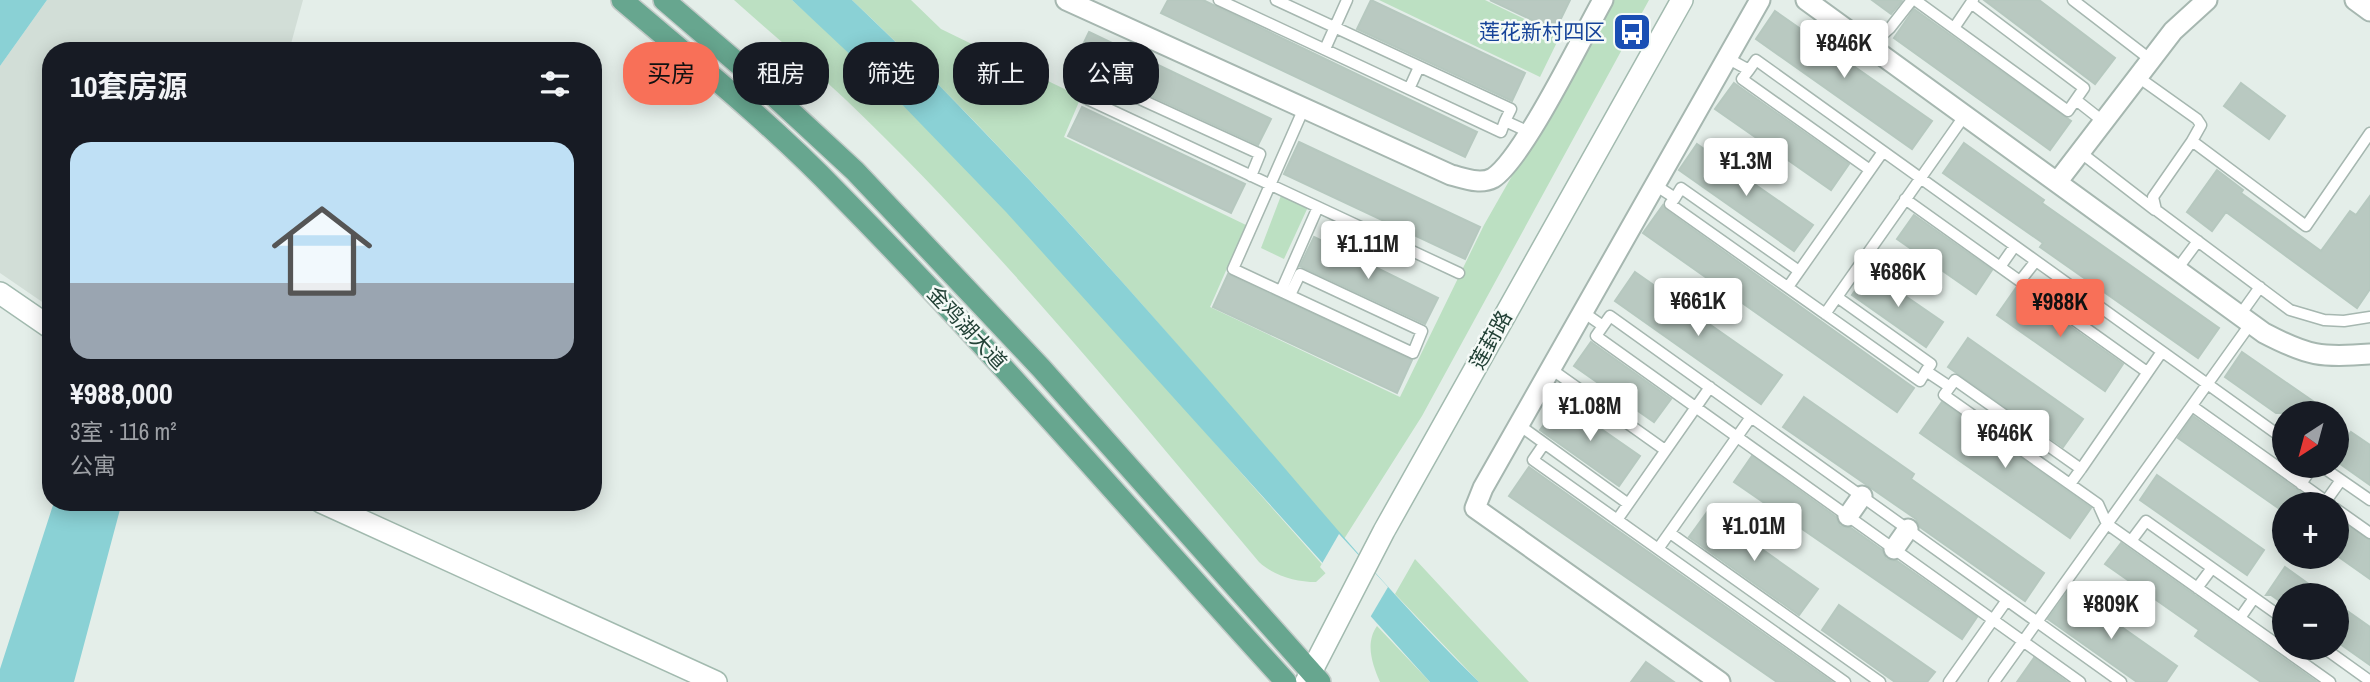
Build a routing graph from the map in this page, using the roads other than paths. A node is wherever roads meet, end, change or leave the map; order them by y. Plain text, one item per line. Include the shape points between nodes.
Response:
1 (622, 0) edge
2 (664, 0) edge
3 (1066, 0) edge
4 (1219, 0) edge
5 (1276, 0) edge
6 (1347, 0) edge
7 (1603, 0) edge
8 (1682, 0) edge
9 (1760, 0) edge
10 (1806, 0) edge
11 (1914, 0) edge
12 (2207, 0) edge
13 (1972, 1) edge
14 (2076, 2) edge
15 (1335, 27) junction
16 (1954, 28) junction
17 (1870, 46) junction
18 (1325, 49) junction
19 (1727, 58) junction
20 (2151, 60) junction
21 (1419, 66) junction
22 (1749, 70) junction
23 (2137, 77) junction
24 (1409, 89) junction
25 (2076, 100) junction
26 (1304, 108) junction
27 (1965, 115) junction
28 (1505, 121) junction
29 (2104, 122) junction
30 (1529, 132) junction
31 (2370, 133) edge
32 (2192, 141) junction
33 (2080, 152) junction
34 (1882, 153) junction
35 (1870, 170) junction
36 (1251, 176) junction
37 (1919, 179) junction
38 (2058, 181) junction
39 (1270, 185) junction
40 (1655, 185) junction
41 (1675, 198) junction
42 (1905, 199) junction
43 (1318, 207) junction
44 (2156, 210) junction
45 (2198, 241) junction
46 (2014, 247) junction
47 (2035, 262) junction
48 (2000, 267) junction
49 (2178, 268) junction
50 (1799, 271) junction
51 (1459, 273) dead end
52 (2020, 281) junction
53 (1788, 287) junction
54 (2260, 287) junction
55 (0, 293) edge
56 (1285, 293) junction
57 (1836, 297) junction
58 (1583, 312) junction
59 (1825, 314) junction
60 (2370, 317) edge
61 (2246, 319) junction
62 (42, 322) edge
63 (1603, 326) junction
64 (2161, 353) junction
65 (2370, 354) edge
66 (1551, 369) junction
67 (1926, 371) junction
68 (2147, 372) junction
69 (2207, 385) junction
70 (1710, 387) junction
71 (1950, 387) junction
72 (2192, 406) junction
73 (1696, 407) junction
74 (1751, 417) junction
75 (1519, 425) junction
76 (2272, 431) edge
77 (1737, 437) junction
78 (1544, 444) junction
79 (1665, 450) junction
80 (2081, 469) junction
81 (2305, 478) edge
82 (2338, 478) edge
83 (2341, 480) junction
84 (2070, 484) junction
85 (2301, 484) junction
86 (2312, 492) edge
87 (2334, 492) edge
88 (1862, 496) junction
89 (2370, 500) edge
90 (1627, 503) junction
91 (341, 511) edge
92 (1848, 516) junction
93 (2349, 518) edge
94 (1617, 520) junction
95 (2107, 524) junction
96 (1908, 529) junction
97 (1670, 533) junction
98 (2370, 533) edge
99 (2132, 541) junction
100 (1658, 549) junction
101 (1894, 549) junction
102 (2212, 568) junction
103 (2197, 588) junction
104 (2254, 598) junction
105 (2007, 600) junction
106 (2272, 611) edge
107 (2240, 618) junction
108 (1993, 620) junction
109 (2037, 622) junction
110 (2022, 641) junction
111 (2340, 660) edge
112 (1312, 679) edge
113 (2370, 681) edge
114 (716, 682) edge
115 (1286, 682) edge
116 (1720, 682) edge
117 (1845, 682) edge
118 (1880, 682) edge
119 (1949, 682) edge
120 (1994, 682) edge
121 (2080, 682) edge
122 (2121, 682) edge
123 (2330, 682) edge

1 - 115 main road, 金鸡湖大道 via 838,192 1024,388
2 - 112 main road, 金鸡湖大道 via 855,171 1041,368
3 - 26 street
4 - 18 lane
5 - 15 lane
6 - 15 lane
7 - 30 street
8 - 112 main road, 莲葑路 via 1384,531
9 - 19 street
10 - 17 street
11 - 16 lane
11 - 17 lane
12 - 20 street via 2173,31
13 - 16 lane
13 - 25 lane via 2084,88
14 - 20 lane
15 - 18 lane
15 - 21 lane
16 - 25 lane via 2068,111
17 - 27 street
18 - 24 lane
19 - 22 lane
19 - 40 street
20 - 23 street
21 - 24 lane
21 - 28 lane via 1511,109
22 - 34 lane via 1756,60
22 - 35 lane via 1742,79
23 - 29 street
23 - 32 lane via 2197,119 2200,130
24 - 28 lane via 1501,132
25 - 29 lane
26 - 30 street via 1451,175 1476,181 1491,179 1504,169
26 - 39 lane
27 - 37 lane
27 - 38 street
28 - 30 lane
29 - 33 street
31 - 32 lane via 2306,226
32 - 44 lane via 2152,197
33 - 38 street
33 - 44 lane
34 - 35 lane
34 - 37 lane
35 - 50 lane
36 - 36 lane via 1260,154 1094,78 1085,98
36 - 39 lane
37 - 42 lane
37 - 46 lane
38 - 49 street
39 - 43 lane
39 - 56 lane via 1233,269
40 - 41 lane
40 - 58 street
41 - 50 lane via 1681,188
41 - 53 lane via 1670,204
42 - 48 lane
42 - 57 lane
43 - 51 lane
43 - 56 lane
44 - 45 lane
45 - 49 lane
45 - 54 lane
46 - 47 lane
46 - 48 lane
47 - 52 lane
47 - 64 lane
48 - 52 lane
49 - 61 street
50 - 53 lane
52 - 68 lane
53 - 59 lane
54 - 60 lane via 2290,310 2310,318 2344,321
54 - 61 lane
55 - 62 main road
56 - 56 lane via 1300,274 1422,331 1413,353
57 - 59 lane
57 - 67 lane via 1931,364
58 - 63 lane
58 - 66 street
59 - 67 lane via 1920,381
61 - 65 street via 2300,352 2335,357
61 - 69 lane
63 - 70 lane via 1610,316
63 - 73 lane via 1596,336
64 - 68 lane
64 - 69 lane
66 - 75 street
66 - 79 lane
67 - 71 lane
68 - 80 lane
69 - 72 lane
69 - 76 lane
70 - 73 lane
70 - 74 lane
71 - 80 lane via 1955,380
71 - 84 lane via 1944,395
72 - 85 lane
72 - 95 lane
73 - 77 lane
73 - 79 lane
74 - 77 lane
74 - 88 lane
75 - 78 lane
75 - 116 street via 1475,508
77 - 92 lane
77 - 97 lane
78 - 90 lane
78 - 94 lane via 1533,460
79 - 90 lane
80 - 84 lane
81 - 85 lane
82 - 83 lane
83 - 87 lane
83 - 89 lane
84 - 95 lane via 2098,504
85 - 86 lane
88 - 92 street
88 - 96 lane
90 - 94 lane
91 - 114 main road
92 - 101 lane
93 - 98 lane
94 - 100 lane
95 - 99 lane
95 - 109 lane
96 - 101 street
96 - 105 lane
97 - 100 lane
97 - 118 lane
99 - 102 lane via 2146,521
99 - 103 lane
100 - 117 lane
101 - 108 lane
102 - 103 lane
102 - 104 lane
103 - 107 lane
104 - 106 lane
104 - 107 lane
105 - 108 lane
105 - 109 lane
107 - 123 lane
108 - 110 lane
108 - 119 lane
109 - 110 lane
109 - 122 lane
110 - 120 lane
110 - 121 lane
111 - 113 lane

